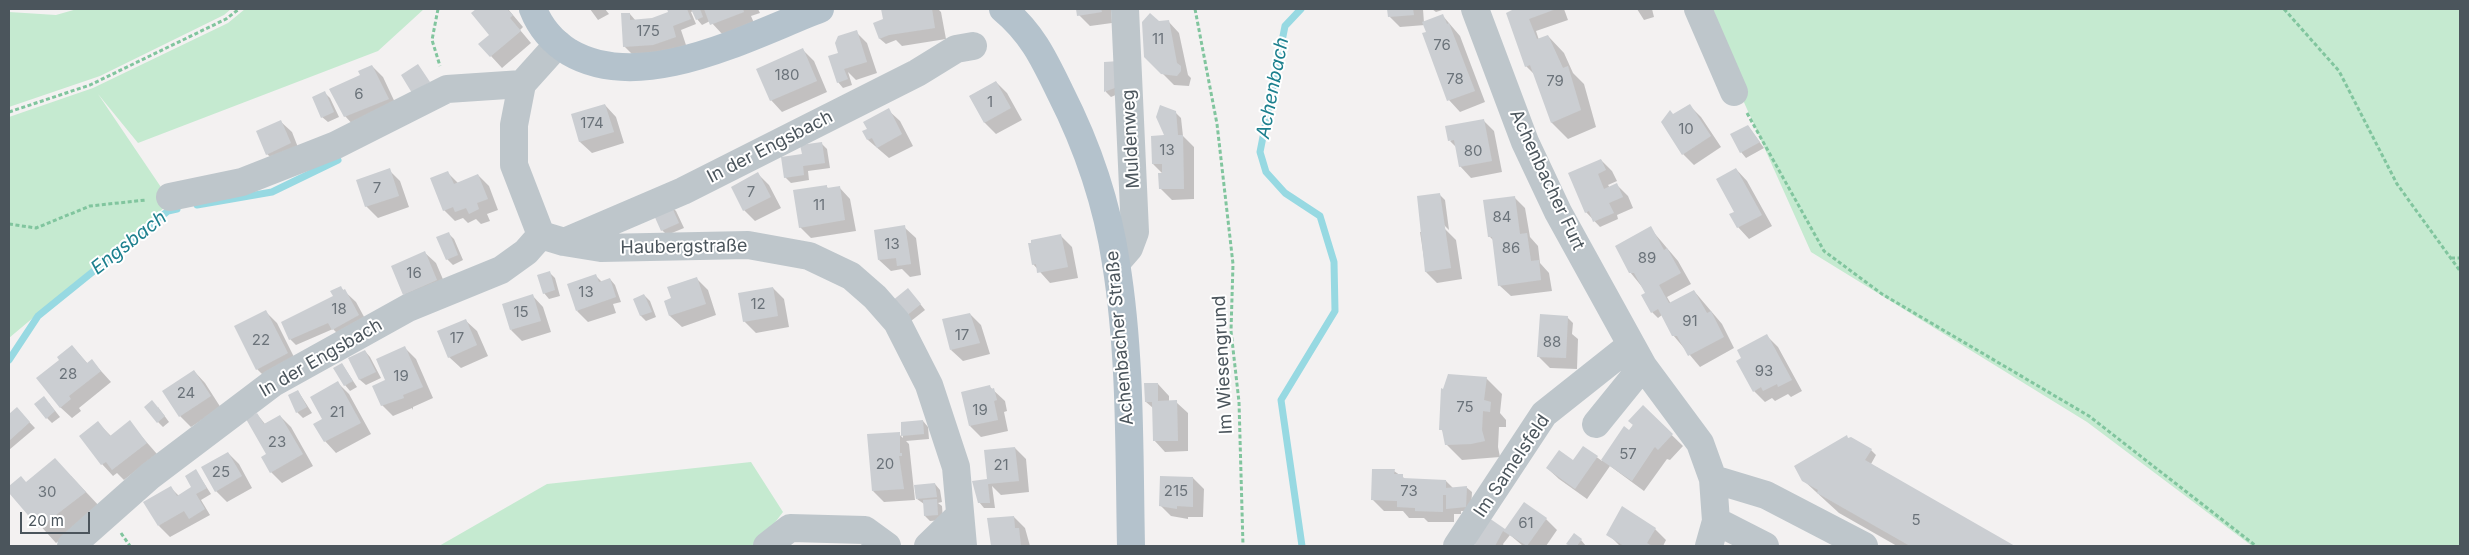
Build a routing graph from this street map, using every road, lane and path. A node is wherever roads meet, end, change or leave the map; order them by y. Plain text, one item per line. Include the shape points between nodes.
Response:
1 (239, 9) edge
2 (438, 9) edge
3 (533, 9) edge
4 (820, 9) edge
5 (1003, 9) edge
6 (1125, 9) edge
7 (1195, 9) edge
8 (1475, 9) edge
9 (1698, 9) edge
10 (2284, 9) edge
11 (432, 40) dead end
12 (558, 44) junction
13 (973, 46) dead end
14 (522, 84) junction
15 (1734, 92) joint
16 (9, 112) edge
17 (170, 197) joint
18 (9, 224) edge
19 (552, 238) junction
20 (2450, 258) junction
21 (2460, 258) edge
22 (1116, 263) junction
23 (2460, 271) edge
24 (1637, 356) junction
25 (1596, 424) dead end
26 (1713, 479) junction
27 (960, 516) junction
28 (1712, 534) edge
29 (71, 546) edge
30 (767, 546) edge
31 (887, 546) edge
32 (928, 546) edge
33 (963, 546) edge
34 (1131, 546) edge
35 (1243, 546) edge
36 (1457, 546) edge
37 (1765, 546) edge
38 (1864, 546) edge
39 (2256, 546) edge

1 - 16 path via 226,19 90,85
2 - 11 path
3 - 12 main road
4 - 12 main road via 679,62 645,68 582,59
5 - 22 main road, Achenbacher Straße via 1035,41 1077,125 1107,218
6 - 22 street, Muldenweg via 1135,232
7 - 35 path, Im Wiesengrund via 1217,124 1233,264 1231,331 1239,402
8 - 24 street, Achenbacher Furt via 1529,151 1558,212
9 - 15 street
10 - 20 path via 2339,71 2397,184
12 - 14 street
13 - 19 street, In der Engsbach via 956,49 917,74 682,191
14 - 17 street via 447,88 327,149 242,182
14 - 19 street via 514,125 514,165
15 - 39 path via 1824,250 1882,294 2089,416
17 - 18 path via 90,206 36,228
19 - 27 street, Haubergstraße via 602,248 748,245 809,256 851,276 897,322 929,385 956,467
19 - 29 street, In der Engsbach via 501,270 408,308 273,383 150,476
20 - 21 path
20 - 23 path
22 - 34 main road, Achenbacher Straße via 1127,392
24 - 25 street
24 - 26 street via 1700,442
24 - 36 street, Im Samelsfeld via 1544,414
26 - 28 street
26 - 38 street via 1766,495
27 - 32 street
27 - 33 street, Haubergstraße
28 - 37 street
30 - 31 street via 790,528 865,530

